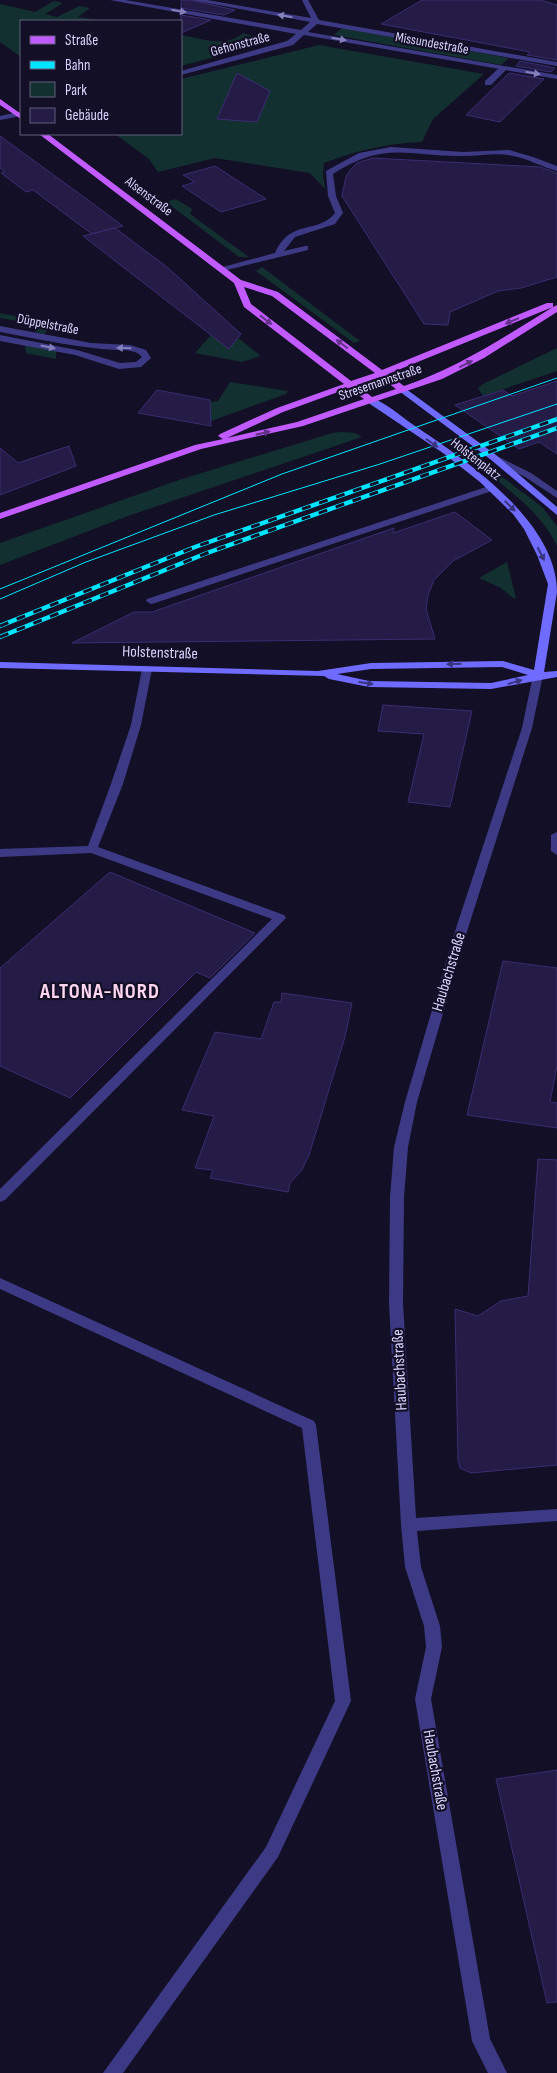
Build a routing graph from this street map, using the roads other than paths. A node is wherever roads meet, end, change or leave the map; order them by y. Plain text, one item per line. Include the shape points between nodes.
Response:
1 (113, 0) edge
2 (195, 0) edge
3 (305, 0) edge
4 (316, 21) junction
5 (303, 33) junction
6 (557, 64) edge
7 (504, 68) junction
8 (182, 73) edge
9 (557, 77) edge
10 (488, 83) dead end
11 (0, 101) edge
12 (20, 115) edge
13 (0, 118) edge
14 (44, 135) edge
15 (557, 169) edge
16 (305, 248) dead end
17 (278, 255) junction
18 (222, 270) junction
19 (238, 282) junction
20 (557, 302) edge
21 (557, 308) edge
22 (0, 329) edge
23 (0, 338) edge
24 (91, 346) junction
25 (84, 354) junction
26 (381, 373) junction
27 (350, 385) junction
28 (402, 389) junction
29 (370, 400) junction
30 (198, 447) junction
31 (492, 456) junction
32 (492, 488) junction
33 (557, 495) edge
34 (557, 512) edge
35 (0, 516) edge
36 (555, 586) edge
37 (151, 602) dead end
38 (0, 665) edge
39 (147, 669) junction
40 (318, 674) junction
41 (538, 674) junction
42 (557, 674) edge
43 (557, 835) edge
44 (92, 848) junction
45 (557, 851) edge
46 (0, 853) edge
47 (0, 1197) edge
48 (0, 1283) edge
49 (557, 1515) edge
50 (409, 1525) junction
51 (497, 2072) edge
52 (112, 2073) edge

1 -> 5 street, Missundestraße
4 -> 2 street, Missundestraße
3 - 4 street
4 - 5 street
4 - 6 street, Missundestraße
5 -> 7 street, Missundestraße
5 - 8 street, Gefionstraße via 290,43
7 -> 9 street, Missundestraße
7 - 10 street
11 - 12 main road
12 - 13 street
14 - 18 main road, Alsenstraße
15 - 17 street via 503,152 457,154 393,148 367,151 329,173 332,196 339,213 332,222 292,234 282,242
16 - 17 street
17 - 18 street
18 - 19 main road, Alsenstraße
26 -> 19 main road, Alsenstraße via 275,294
19 -> 27 main road via 247,305
20 -> 26 main road, Stresemannstraße
28 -> 21 main road, Stresemannstraße via 464,366
22 - 24 street, Düppelstraße
23 -> 25 street, Düppelstraße
24 - 25 street, Düppelstraße
25 -> 24 street, Düppelstraße via 123,367 138,365 147,358 135,349
26 - 27 main road, Stresemannstraße
26 - 28 main road, Holstenplatz
27 - 29 main road, Holstenplatz
27 - 30 main road, Stresemannstraße via 280,410
28 - 29 main road, Stresemannstraße
28 - 31 main road, Holstenplatz
30 -> 29 main road, Stresemannstraße via 300,424
29 -> 32 main road, Holstenplatz
30 - 35 main road, Stresemannstraße
31 - 33 street, Holstenplatz
31 - 34 main road, Holstenplatz
32 -> 36 main road, Holstenplatz via 526,525
32 - 37 street
36 - 41 main road, Holstenplatz
38 - 39 main road, Holstenstraße
39 - 40 main road, Holstenstraße
39 - 44 street via 136,726
41 -> 40 main road, Holstenstraße via 503,664 371,666
40 -> 41 main road, Holstenstraße via 369,684 483,686 507,684
41 - 42 main road, Holstenstraße
41 - 50 street, Haubachstraße via 527,728 463,925 411,1102 402,1146 397,1196 396,1303
43 - 45 street
44 - 46 street
44 - 47 street via 280,918
48 - 52 street via 309,1425 343,1701 272,1852
49 - 50 street
50 - 51 street, Haubachstraße via 413,1567 432,1626 434,1647 423,1699 481,2041

